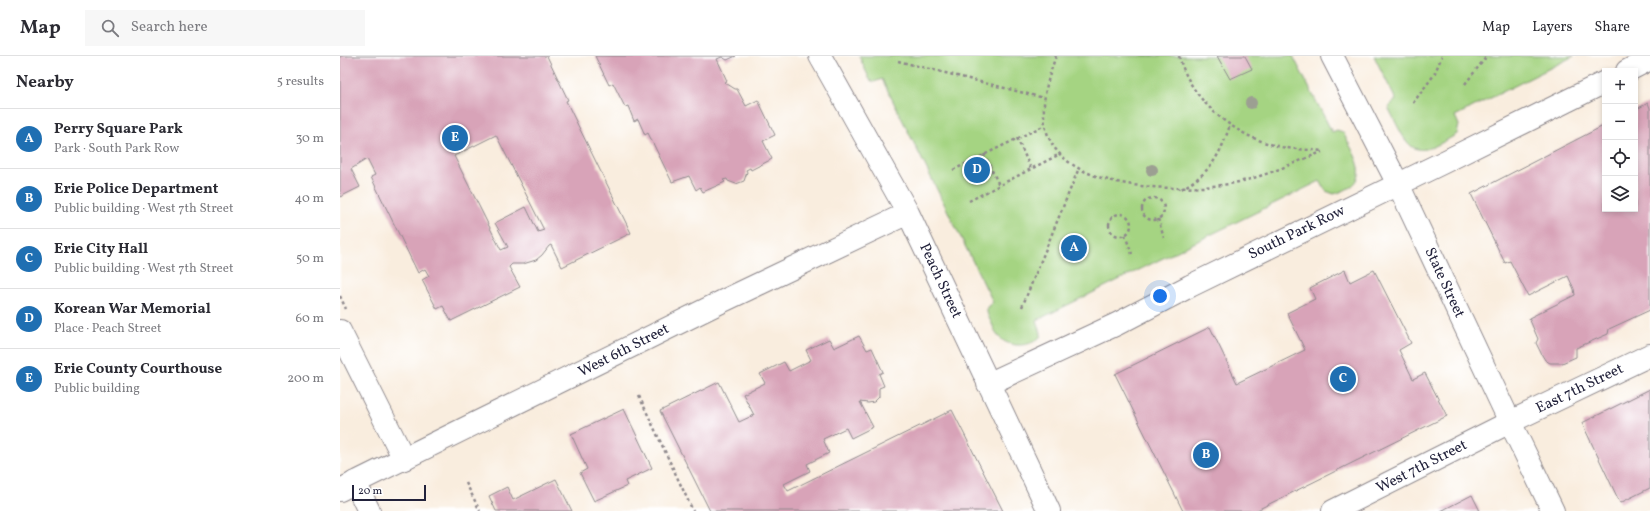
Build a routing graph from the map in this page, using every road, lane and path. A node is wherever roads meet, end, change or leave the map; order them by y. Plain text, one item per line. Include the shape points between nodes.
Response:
1 (820, 56) edge
2 (1056, 56) edge
3 (1178, 56) edge
4 (1332, 56) edge
5 (1442, 56) edge
6 (1486, 56) edge
7 (1650, 59) edge
8 (898, 61) dead end
9 (1633, 68) edge
10 (1602, 83) edge
11 (1465, 84) dead end
12 (1044, 98) junction
13 (1413, 103) dead end
14 (1045, 125) junction
15 (1230, 125) junction
16 (1017, 138) junction
17 (984, 154) junction
18 (1060, 154) junction
19 (1079, 168) junction
20 (1032, 169) junction
21 (953, 170) dead end
22 (1398, 184) junction
23 (999, 185) junction
24 (1180, 189) junction
25 (969, 201) dead end
26 (908, 213) junction
27 (1158, 219) junction
28 (1125, 235) junction
29 (1164, 238) dead end
30 (1132, 254) dead end
31 (1022, 307) dead end
32 (340, 331) edge
33 (1650, 355) edge
34 (988, 384) junction
35 (639, 396) dead end
36 (1510, 422) junction
37 (404, 459) junction
38 (466, 483) dead end
39 (348, 486) edge
40 (369, 511) edge
41 (480, 511) edge
42 (693, 511) edge
43 (1049, 511) edge
44 (1333, 511) edge
45 (1553, 511) edge

1 - 26 main road, Peach Street
2 - 12 path
3 - 15 path via 1194,89 1212,110
4 - 22 main road, State Street
5 - 13 path via 1434,74
6 - 11 path
7 - 9 main road
8 - 12 path
10 - 22 main road, South Park Row
12 - 14 path
14 - 16 path
14 - 18 path via 1050,140
15 - 24 path via 1222,148 1206,172
15 - 24 path via 1271,145 1322,151 1273,172 1235,183
16 - 17 path
16 - 20 path
17 - 21 path
17 - 23 path
18 - 19 path
18 - 20 path
19 - 24 path via 1132,186
19 - 31 path
20 - 23 path
22 - 34 main road, South Park Row via 1117,324
22 - 36 main road, State Street
23 - 25 path
26 - 34 main road, Peach Street
26 - 37 main road, West 6th Street via 721,302
27 - 27 path via 1163,211 1162,203 1156,198 1147,199 1141,206 1143,215 1149,219
27 - 29 path
28 - 28 path via 1130,231 1131,221 1123,214 1114,215 1109,227 1111,231 1117,236
28 - 30 path
32 - 37 main road
33 - 36 main road, East 7th Street
34 - 43 main road, Peach Street
35 - 42 path
36 - 44 main road, West 7th Street
36 - 45 main road, State Street
37 - 39 main road, West 6th Street
38 - 41 path
39 - 40 main road

